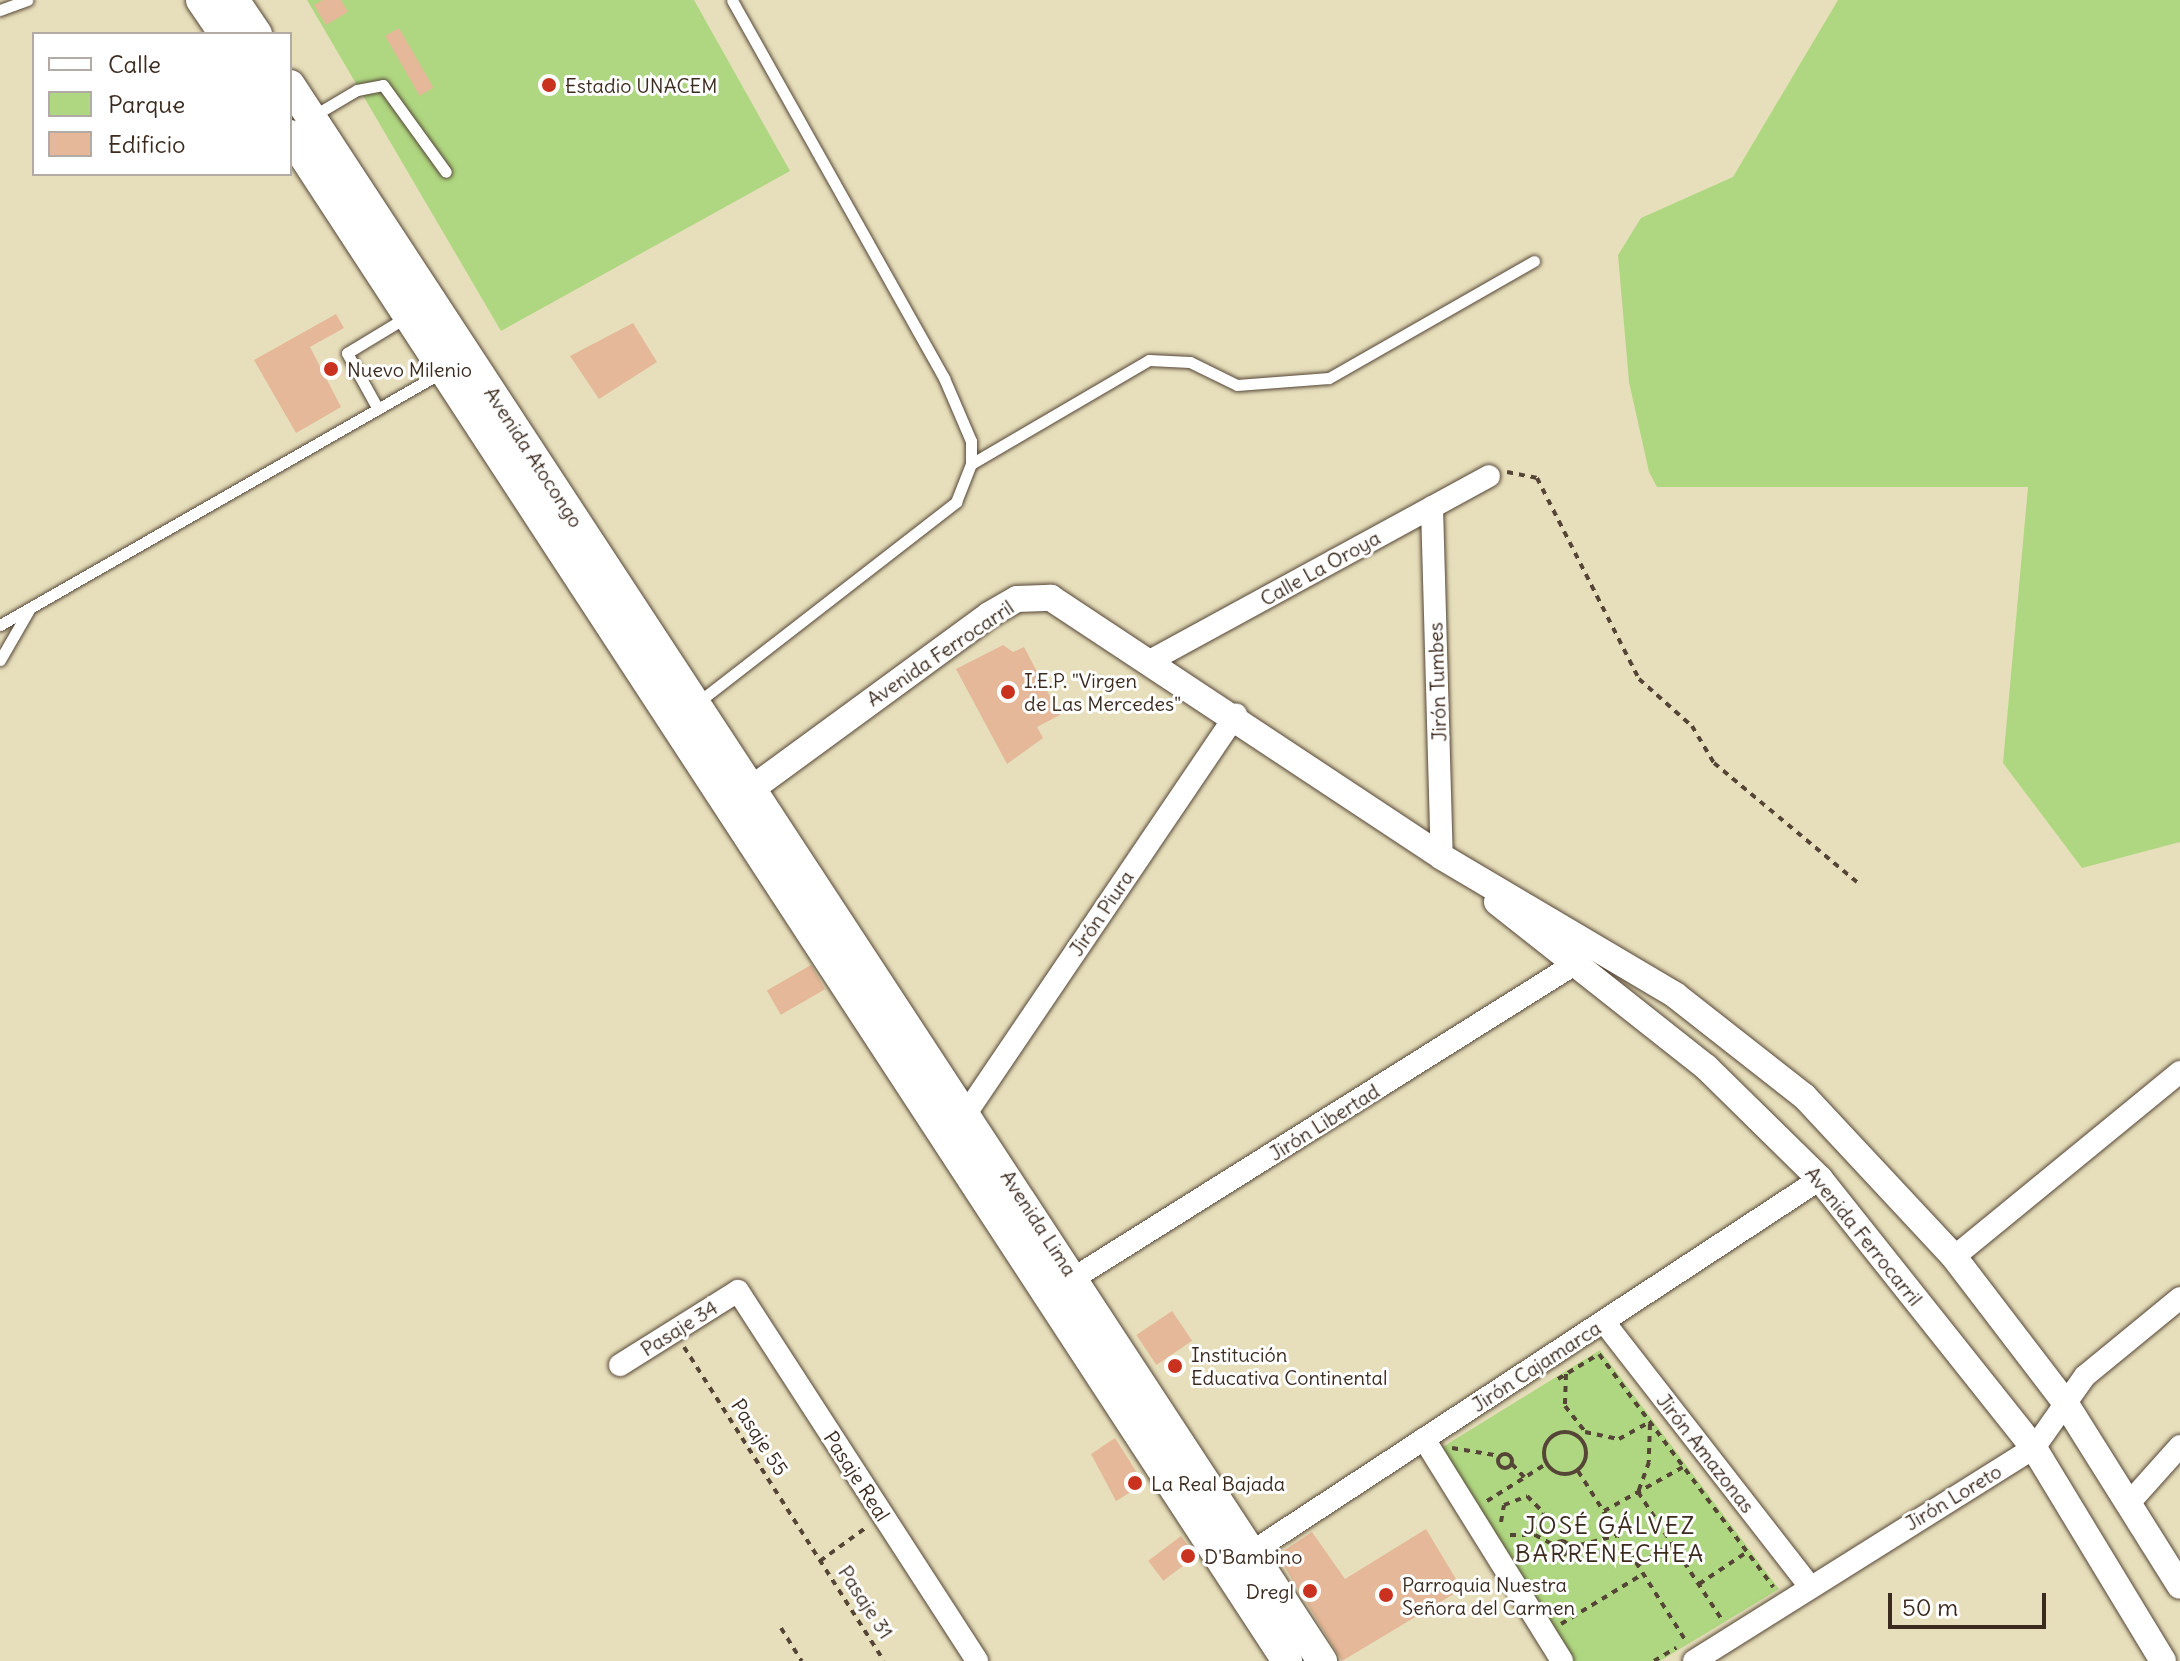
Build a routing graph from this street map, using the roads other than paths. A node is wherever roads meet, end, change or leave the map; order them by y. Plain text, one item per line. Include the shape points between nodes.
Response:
1 (27, 0) edge
2 (201, 0) edge
3 (234, 0) edge
4 (732, 0) edge
5 (0, 10) edge
6 (223, 32) edge
7 (256, 32) edge
8 (292, 97) edge
9 (297, 128) edge
10 (446, 172) dead end
11 (1534, 261) dead end
12 (421, 309) junction
13 (457, 364) junction
14 (378, 409) junction
15 (971, 464) junction
16 (1489, 476) road end
17 (1432, 507) junction
18 (31, 608) junction
19 (0, 625) edge
20 (0, 660) edge
21 (1150, 661) junction
22 (681, 706) junction
23 (1236, 715) junction
24 (740, 797) junction
25 (1442, 857) junction
26 (1573, 965) junction
27 (2180, 1072) edge
28 (967, 1112) junction
29 (1820, 1179) junction
30 (1954, 1257) junction
31 (1074, 1278) junction
32 (738, 1291) joint
33 (2180, 1298) edge
34 (1604, 1322) junction
35 (620, 1365) dead end
36 (2064, 1401) junction
37 (1434, 1444) junction
38 (2180, 1446) edge
39 (2034, 1448) junction
40 (2130, 1502) junction
41 (1252, 1552) junction
42 (1809, 1585) junction
43 (2180, 1586) edge
44 (1687, 1650) edge
45 (977, 1661) edge
46 (1287, 1661) edge
47 (1322, 1661) edge
48 (1562, 1661) edge
49 (2163, 1661) edge

1 - 5 lane
2 - 6 main road
3 - 7 main road
4 - 15 lane via 944,378 971,441
8 - 9 main road, Avenida Atocongo
9 - 10 lane via 357,90 383,85
9 - 12 main road, Avenida Atocongo
11 - 15 lane via 1329,378 1237,385 1190,362 1149,360
12 - 13 main road, Avenida Atocongo
12 - 14 lane via 347,353
13 - 14 lane
13 - 22 main road, Avenida Atocongo
14 - 18 lane
15 - 22 lane via 956,502
16 - 17 street, Calle La Oroya
17 - 21 street, Calle La Oroya
17 - 25 street, Jirón Tumbes
18 - 19 lane
18 - 20 lane
21 - 23 street, Avenida Ferrocarril
21 - 24 street, Avenida Ferrocarril via 1051,598 1017,599
22 - 24 main road, Avenida Atocongo
23 - 25 street, Avenida Ferrocarril
23 - 28 street, Jirón Piura
24 - 28 main road, Avenida Lima
24 - 46 main road, Avenida Lima
25 - 26 street, Avenida Ferrocarril
25 - 30 street, Avenida Ferrocarril via 1613,955 1740,1041 1863,1153
26 - 29 street, Avenida Ferrocarril via 1706,1067
26 - 31 street, Jirón Libertad
27 - 30 street
28 - 31 main road, Avenida Lima
29 - 34 street, Jirón Cajamarca
29 - 39 street, Avenida Ferrocarril
30 - 36 street, Avenida Ferrocarril
31 - 41 main road, Avenida Lima
32 - 35 street, Pasaje 34
32 - 45 street, Pasaje Real
33 - 36 street, Jirón Loreto
34 - 37 street, Jirón Cajamarca
34 - 42 street, Jirón Amazonas
36 - 39 street, Jirón Loreto
36 - 40 street, Avenida Ferrocarril
37 - 41 street, Jirón Cajamarca
37 - 48 street
38 - 40 street
39 - 42 street, Jirón Loreto
39 - 49 street, Avenida Ferrocarril
40 - 43 street, Avenida Ferrocarril
41 - 47 main road, Avenida Lima
42 - 44 street, Jirón Loreto

